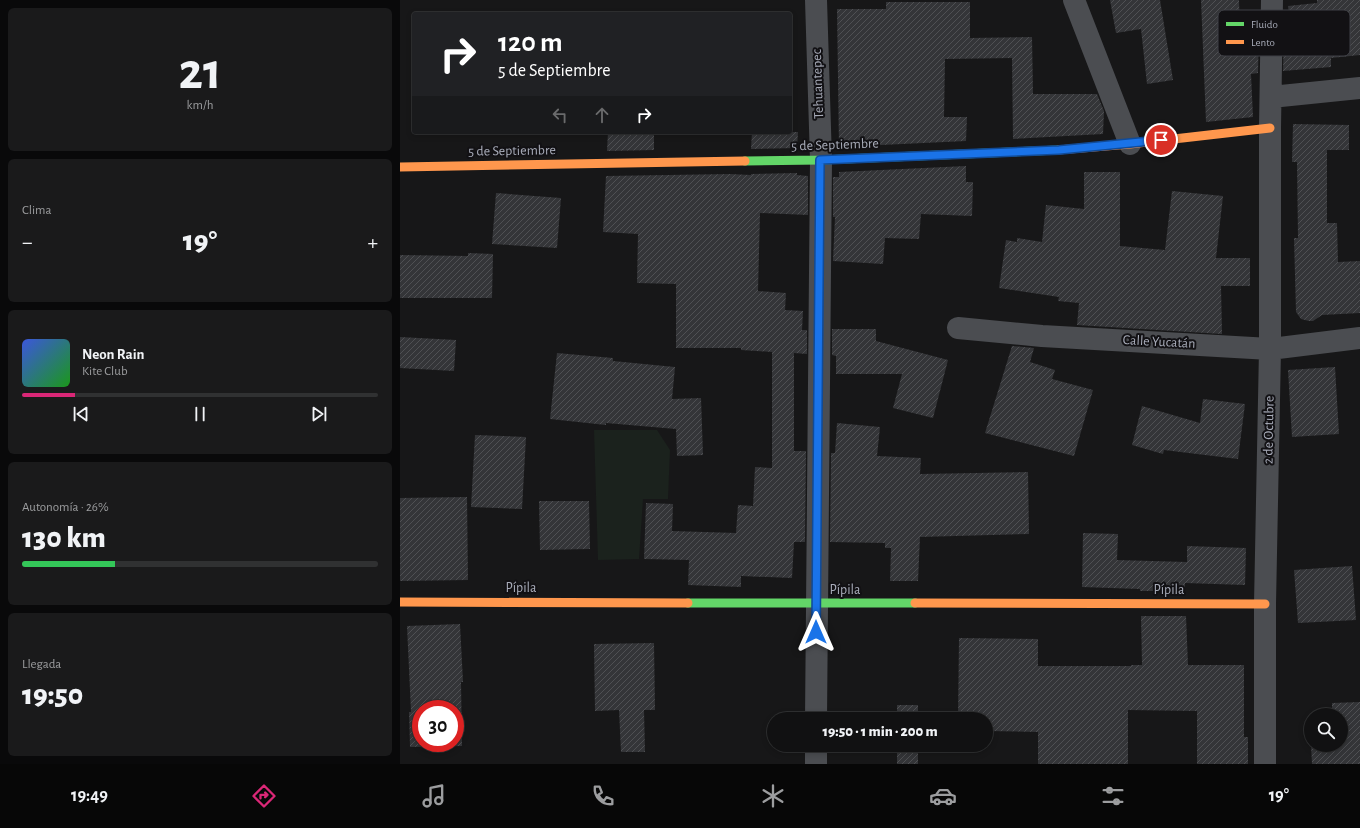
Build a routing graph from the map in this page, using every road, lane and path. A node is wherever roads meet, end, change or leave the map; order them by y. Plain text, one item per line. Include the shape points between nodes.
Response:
1 (816, 0) edge
2 (1074, 0) edge
3 (1272, 0) edge
4 (1272, 10) edge
5 (1271, 56) edge
6 (1360, 88) edge
7 (1271, 97) junction
8 (1270, 128) junction
9 (1130, 144) junction
10 (820, 160) junction
11 (400, 168) edge
12 (958, 328) dead end
13 (1360, 338) edge
14 (1270, 349) junction
15 (400, 602) edge
16 (816, 604) junction
17 (1265, 604) junction
18 (816, 712) edge
19 (816, 752) edge
20 (816, 764) edge
21 (1265, 764) edge

1 - 10 street, Tehuantepec
2 - 9 street
3 - 4 street, 2 de Octubre
5 - 7 street, 2 de Octubre
6 - 7 street
7 - 8 street, 2 de Octubre
8 - 9 street, 5 de Septiembre
8 - 14 street, 2 de Octubre
9 - 10 street, 5 de Septiembre via 1059,150
10 - 11 street, 5 de Septiembre
10 - 16 street, Tehuantepec
12 - 14 street, Calle Yucatán via 1042,336
13 - 14 street, Calle Yucatán
14 - 17 street, 2 de Octubre
15 - 16 street, Pípila
16 - 17 street, Pípila
16 - 18 street, Tehuantepec
17 - 21 street, 2 de Octubre
19 - 20 street

